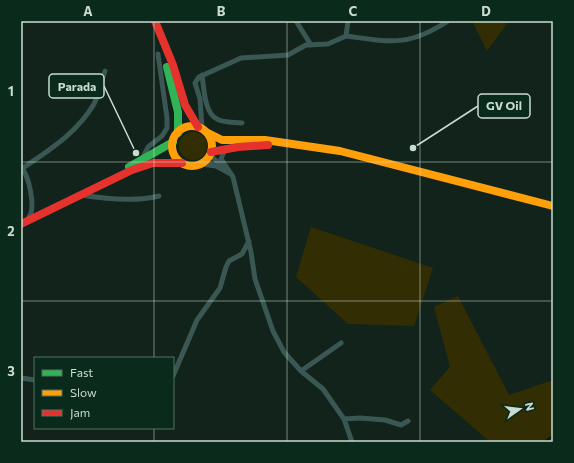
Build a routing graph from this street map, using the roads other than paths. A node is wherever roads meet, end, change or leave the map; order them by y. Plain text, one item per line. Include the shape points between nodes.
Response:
1 (296, 21) edge
2 (348, 21) edge
3 (448, 21) edge
4 (156, 24) edge
5 (346, 36) junction
6 (311, 45) junction
7 (158, 54) dead end
8 (105, 71) dead end
9 (202, 75) junction
10 (200, 106) junction
11 (188, 112) junction
12 (242, 123) dead end
13 (202, 129) junction
14 (178, 132) junction
15 (173, 142) junction
16 (289, 144) junction
17 (225, 149) junction
18 (211, 154) junction
19 (142, 160) junction
20 (182, 163) junction
21 (201, 164) junction
22 (225, 165) junction
23 (22, 168) edge
24 (233, 177) junction
25 (99, 186) junction
26 (80, 195) junction
27 (159, 196) dead end
28 (102, 198) junction
29 (553, 206) edge
30 (36, 209) junction
31 (21, 221) edge
32 (21, 224) edge
33 (249, 241) junction
34 (341, 343) dead end
35 (301, 371) junction
36 (174, 374) edge
37 (21, 378) edge
38 (34, 380) edge
39 (344, 419) junction
40 (408, 422) dead end
41 (352, 442) edge

1 - 6 street
2 - 5 street
3 - 5 street via 421,37 406,40
4 - 11 main road
4 - 14 main road via 178,112
5 - 6 street via 328,44
6 - 9 street via 299,48 288,55 241,58
7 - 19 street via 167,128 159,140 148,147
8 - 23 street via 93,105 74,129 66,138
9 - 10 street via 195,83
9 - 12 street via 211,115 218,120
10 - 11 street via 193,113
10 - 13 street
11 - 13 main road
13 - 14 main road via 189,127
13 - 16 main road via 222,140 265,140
13 - 18 main road via 212,142
14 - 15 main road
15 - 19 main road
15 - 20 main road via 173,151
16 - 17 main road
16 - 29 main road via 366,156
17 - 18 main road
17 - 22 street via 221,159
18 - 21 main road
18 - 22 street via 220,164
19 - 30 main road
20 - 21 main road via 191,166
20 - 25 main road via 153,163
21 - 24 street via 220,168
22 - 24 street
23 - 30 street via 28,179
24 - 33 street
25 - 26 main road
25 - 28 street via 98,196
26 - 28 street
26 - 32 main road
27 - 28 street via 145,199
30 - 31 main road
33 - 35 street via 255,280 273,331 284,352
33 - 36 street via 242,254 229,261 220,288 197,320
34 - 35 street
35 - 39 street via 323,389
37 - 38 street
39 - 40 street via 384,420 397,425
39 - 41 street

